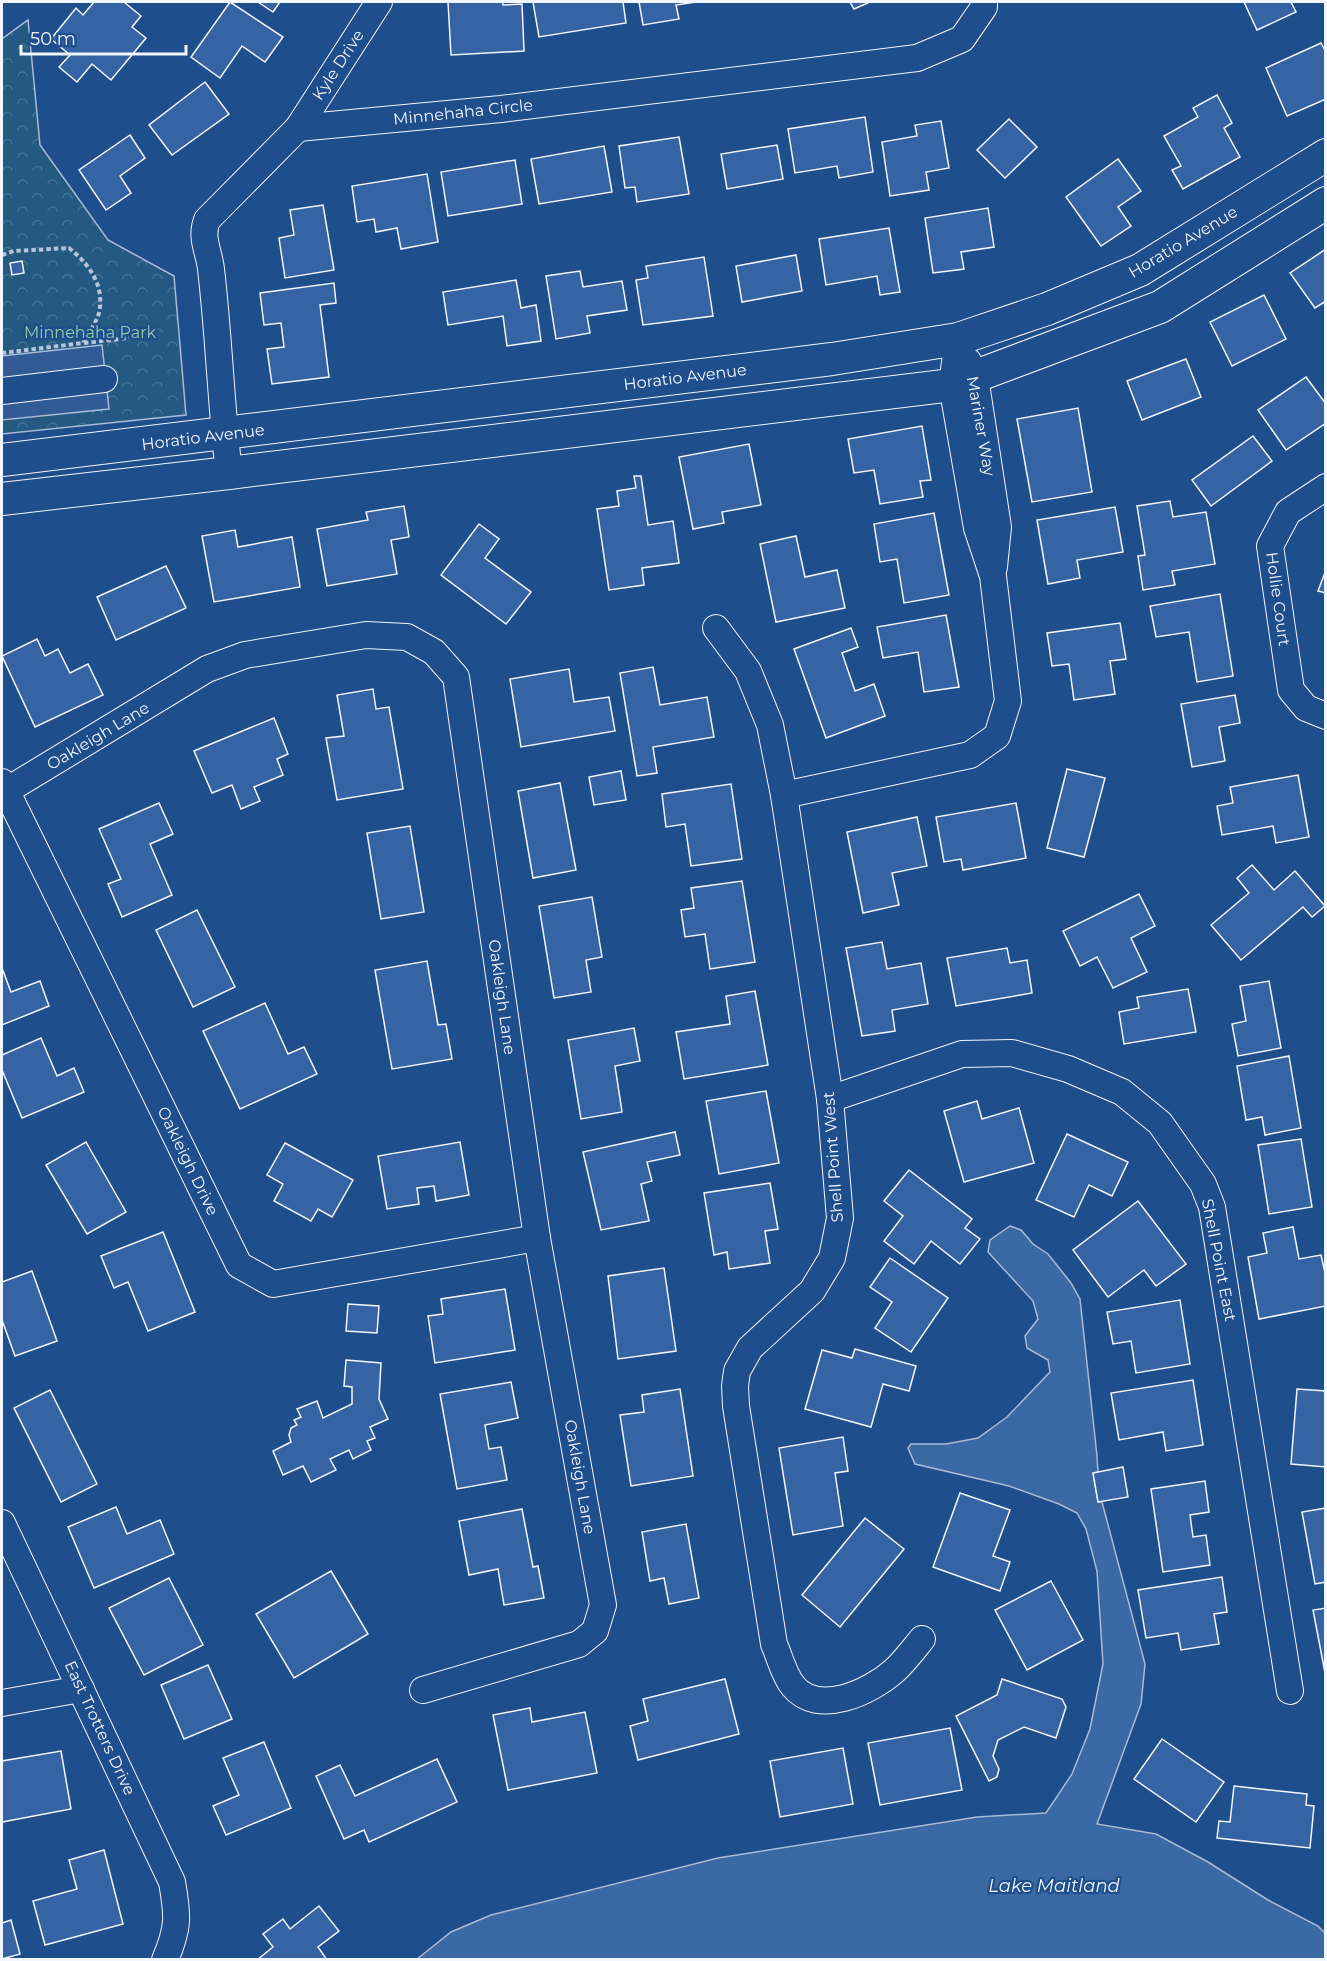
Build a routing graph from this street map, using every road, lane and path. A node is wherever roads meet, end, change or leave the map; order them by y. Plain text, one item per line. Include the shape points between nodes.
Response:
1 (379, 2) edge
2 (984, 2) edge
3 (298, 128) junction
4 (1326, 155) edge
5 (1326, 203) edge
6 (2, 255) edge
7 (129, 338) dead end
8 (958, 339) junction
9 (83, 343) junction
10 (2, 353) edge
11 (104, 379) dead end
12 (963, 381) junction
13 (2, 390) edge
14 (225, 434) junction
15 (2, 460) edge
16 (229, 474) junction
17 (1326, 487) edge
18 (2, 500) edge
19 (716, 628) dead end
20 (1326, 716) edge
21 (4, 787) edge
22 (784, 795) junction
23 (830, 1099) junction
24 (537, 1238) junction
25 (2, 1523) edge
26 (922, 1639) dead end
27 (81, 1689) junction
28 (423, 1690) dead end
29 (1290, 1691) dead end
30 (2, 1703) edge
31 (170, 1949) edge

1 - 3 street, Kyle Drive
2 - 3 street, Minnehaha Circle via 962,39 917,58 501,109
3 - 14 street via 207,220 203,230
4 - 8 main road, Horatio Avenue via 1140,270 1047,309
5 - 12 main road via 1160,307
6 - 9 path via 69,248 83,260 100,293 99,314
7 - 9 path
8 - 12 street, Mariner Way
8 - 14 main road, Horatio Avenue via 832,359
9 - 10 path
11 - 13 street
12 - 16 main road
12 - 22 street, Mariner Way via 977,528 993,576 1008,701 997,736 970,755
14 - 15 main road, Horatio Avenue
14 - 16 street
16 - 18 main road
17 - 20 street, Hollie Court via 1288,512 1269,546 1291,690 1306,708
19 - 22 street, Shell Point West via 748,671 770,725
21 - 24 street, Oakleigh Drive via 239,1265 273,1284
21 - 24 street, Oakleigh Lane via 207,669 245,656 366,635 407,637 434,652 456,677
22 - 23 street, Shell Point West
23 - 26 street, Shell Point West via 840,1218 832,1258 812,1291 750,1348 737,1371 735,1386 774,1644 795,1689 808,1698 834,1701 867,1689 894,1671
23 - 29 street, Shell Point East via 962,1054 1012,1053 1068,1069 1122,1092 1160,1122 1195,1170 1212,1207
24 - 28 street, Oakleigh Lane via 603,1605 595,1631 579,1644
25 - 27 street, East Trotters Drive
27 - 30 street
27 - 31 street, East Trotters Drive via 172,1882 178,1913

